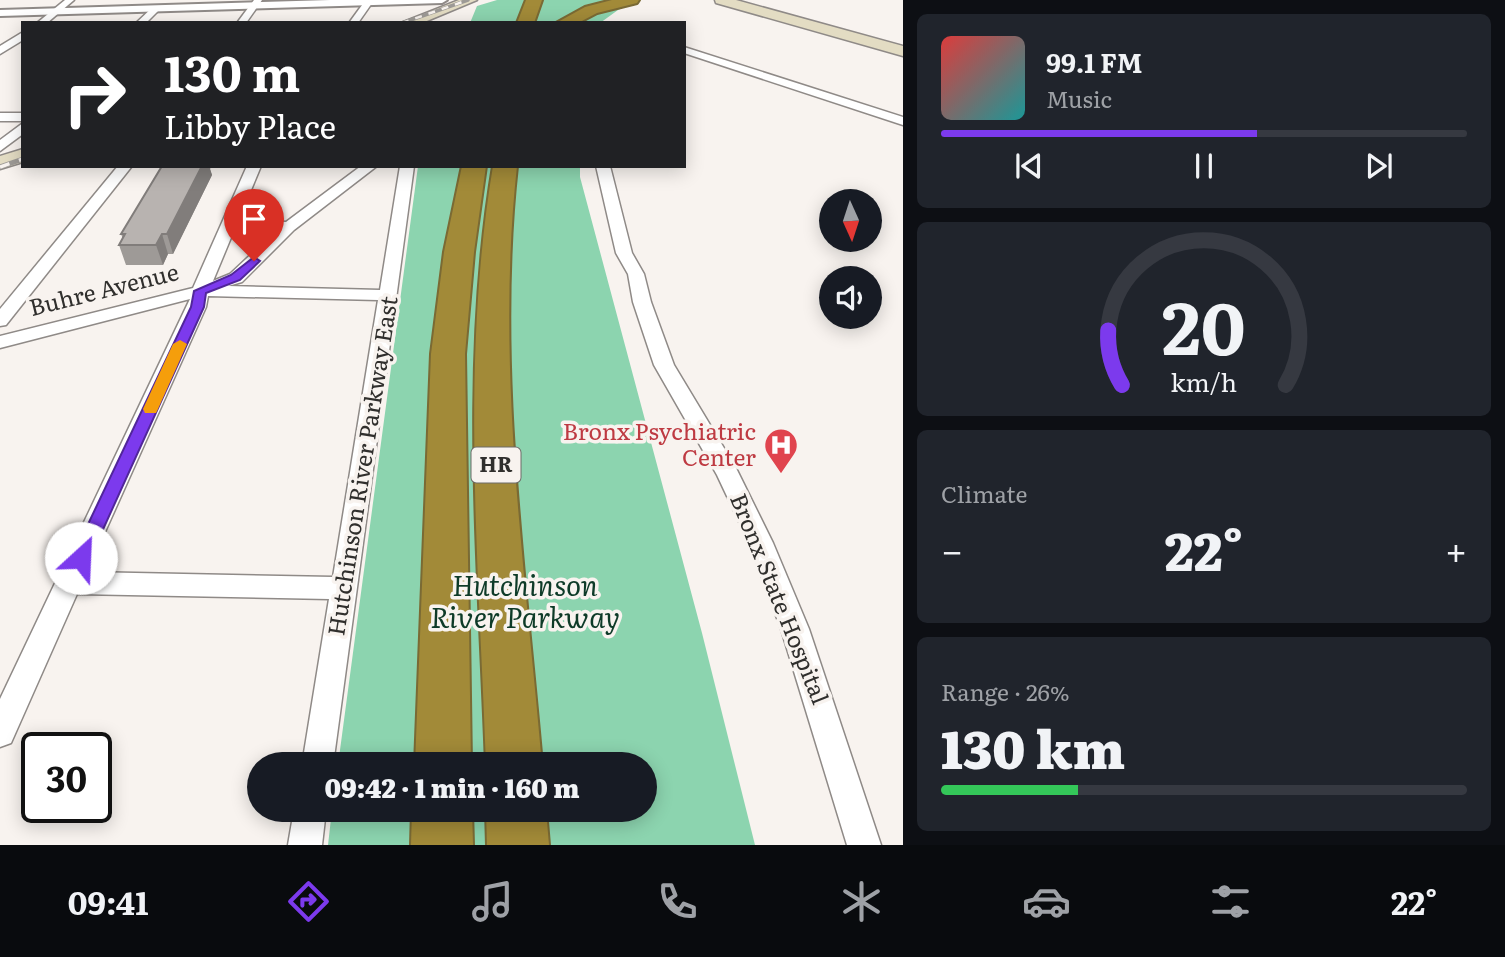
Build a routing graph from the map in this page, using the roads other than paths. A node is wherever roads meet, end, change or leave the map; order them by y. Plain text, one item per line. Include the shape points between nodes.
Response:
1 (70, 0) edge
2 (442, 0) edge
3 (534, 0) edge
4 (631, 0) edge
5 (721, 0) edge
6 (257, 3) edge
7 (368, 3) junction
8 (157, 8) junction
9 (469, 8) edge
10 (59, 9) junction
11 (0, 13) edge
12 (425, 17) junction
13 (553, 20) edge
14 (44, 21) edge
15 (142, 21) edge
16 (243, 21) edge
17 (354, 21) edge
18 (414, 21) edge
19 (525, 21) edge
20 (21, 36) edge
21 (0, 51) edge
22 (686, 51) edge
23 (903, 51) edge
24 (0, 117) edge
25 (21, 117) edge
26 (903, 121) edge
27 (21, 129) edge
28 (0, 147) edge
29 (21, 156) edge
30 (0, 163) edge
31 (123, 168) edge
32 (253, 168) edge
33 (367, 168) edge
34 (407, 168) edge
35 (460, 168) edge
36 (474, 168) edge
37 (505, 168) edge
38 (603, 168) edge
39 (229, 223) junction
40 (289, 227) junction
41 (459, 252) junction
42 (200, 291) junction
43 (389, 295) junction
44 (0, 321) edge
45 (0, 342) edge
46 (69, 583) junction
47 (344, 588) junction
48 (0, 732) edge
49 (319, 752) edge
50 (443, 752) edge
51 (513, 752) edge
52 (308, 822) edge
53 (442, 822) edge
54 (517, 822) edge
55 (305, 845) edge
56 (442, 845) edge
57 (518, 845) edge
58 (864, 845) edge

1 - 10 street
2 - 7 street
3 - 19 highway
4 - 13 highway
5 - 23 main road
6 - 7 street
6 - 8 street
6 - 16 street
7 - 17 street
8 - 10 street
8 - 15 street
9 - 12 main road
9 - 12 main road
10 - 11 street
10 - 14 street
12 - 18 main road
20 - 21 street
22 - 26 street
24 - 25 street
27 - 28 street
29 - 30 main road
31 - 44 street
32 - 39 street
33 - 40 street
34 - 43 street, Hutchinson River Parkway East
35 - 41 highway
36 - 41 highway, HR
37 - 51 highway, HR via 496,251 494,432
38 - 58 street, Bronx State Hospital via 624,253 636,274 664,365 728,474 761,543 808,667
39 - 40 street
39 - 42 street
40 - 42 street via 236,278
41 - 50 highway, HR via 448,354
42 - 43 street, Buhre Avenue
42 - 45 street, Buhre Avenue
42 - 46 street via 197,307
43 - 47 street, Hutchinson River Parkway East
46 - 47 street
46 - 48 street
47 - 49 street, Hutchinson River Parkway East
52 - 55 street
53 - 56 highway
54 - 57 highway

